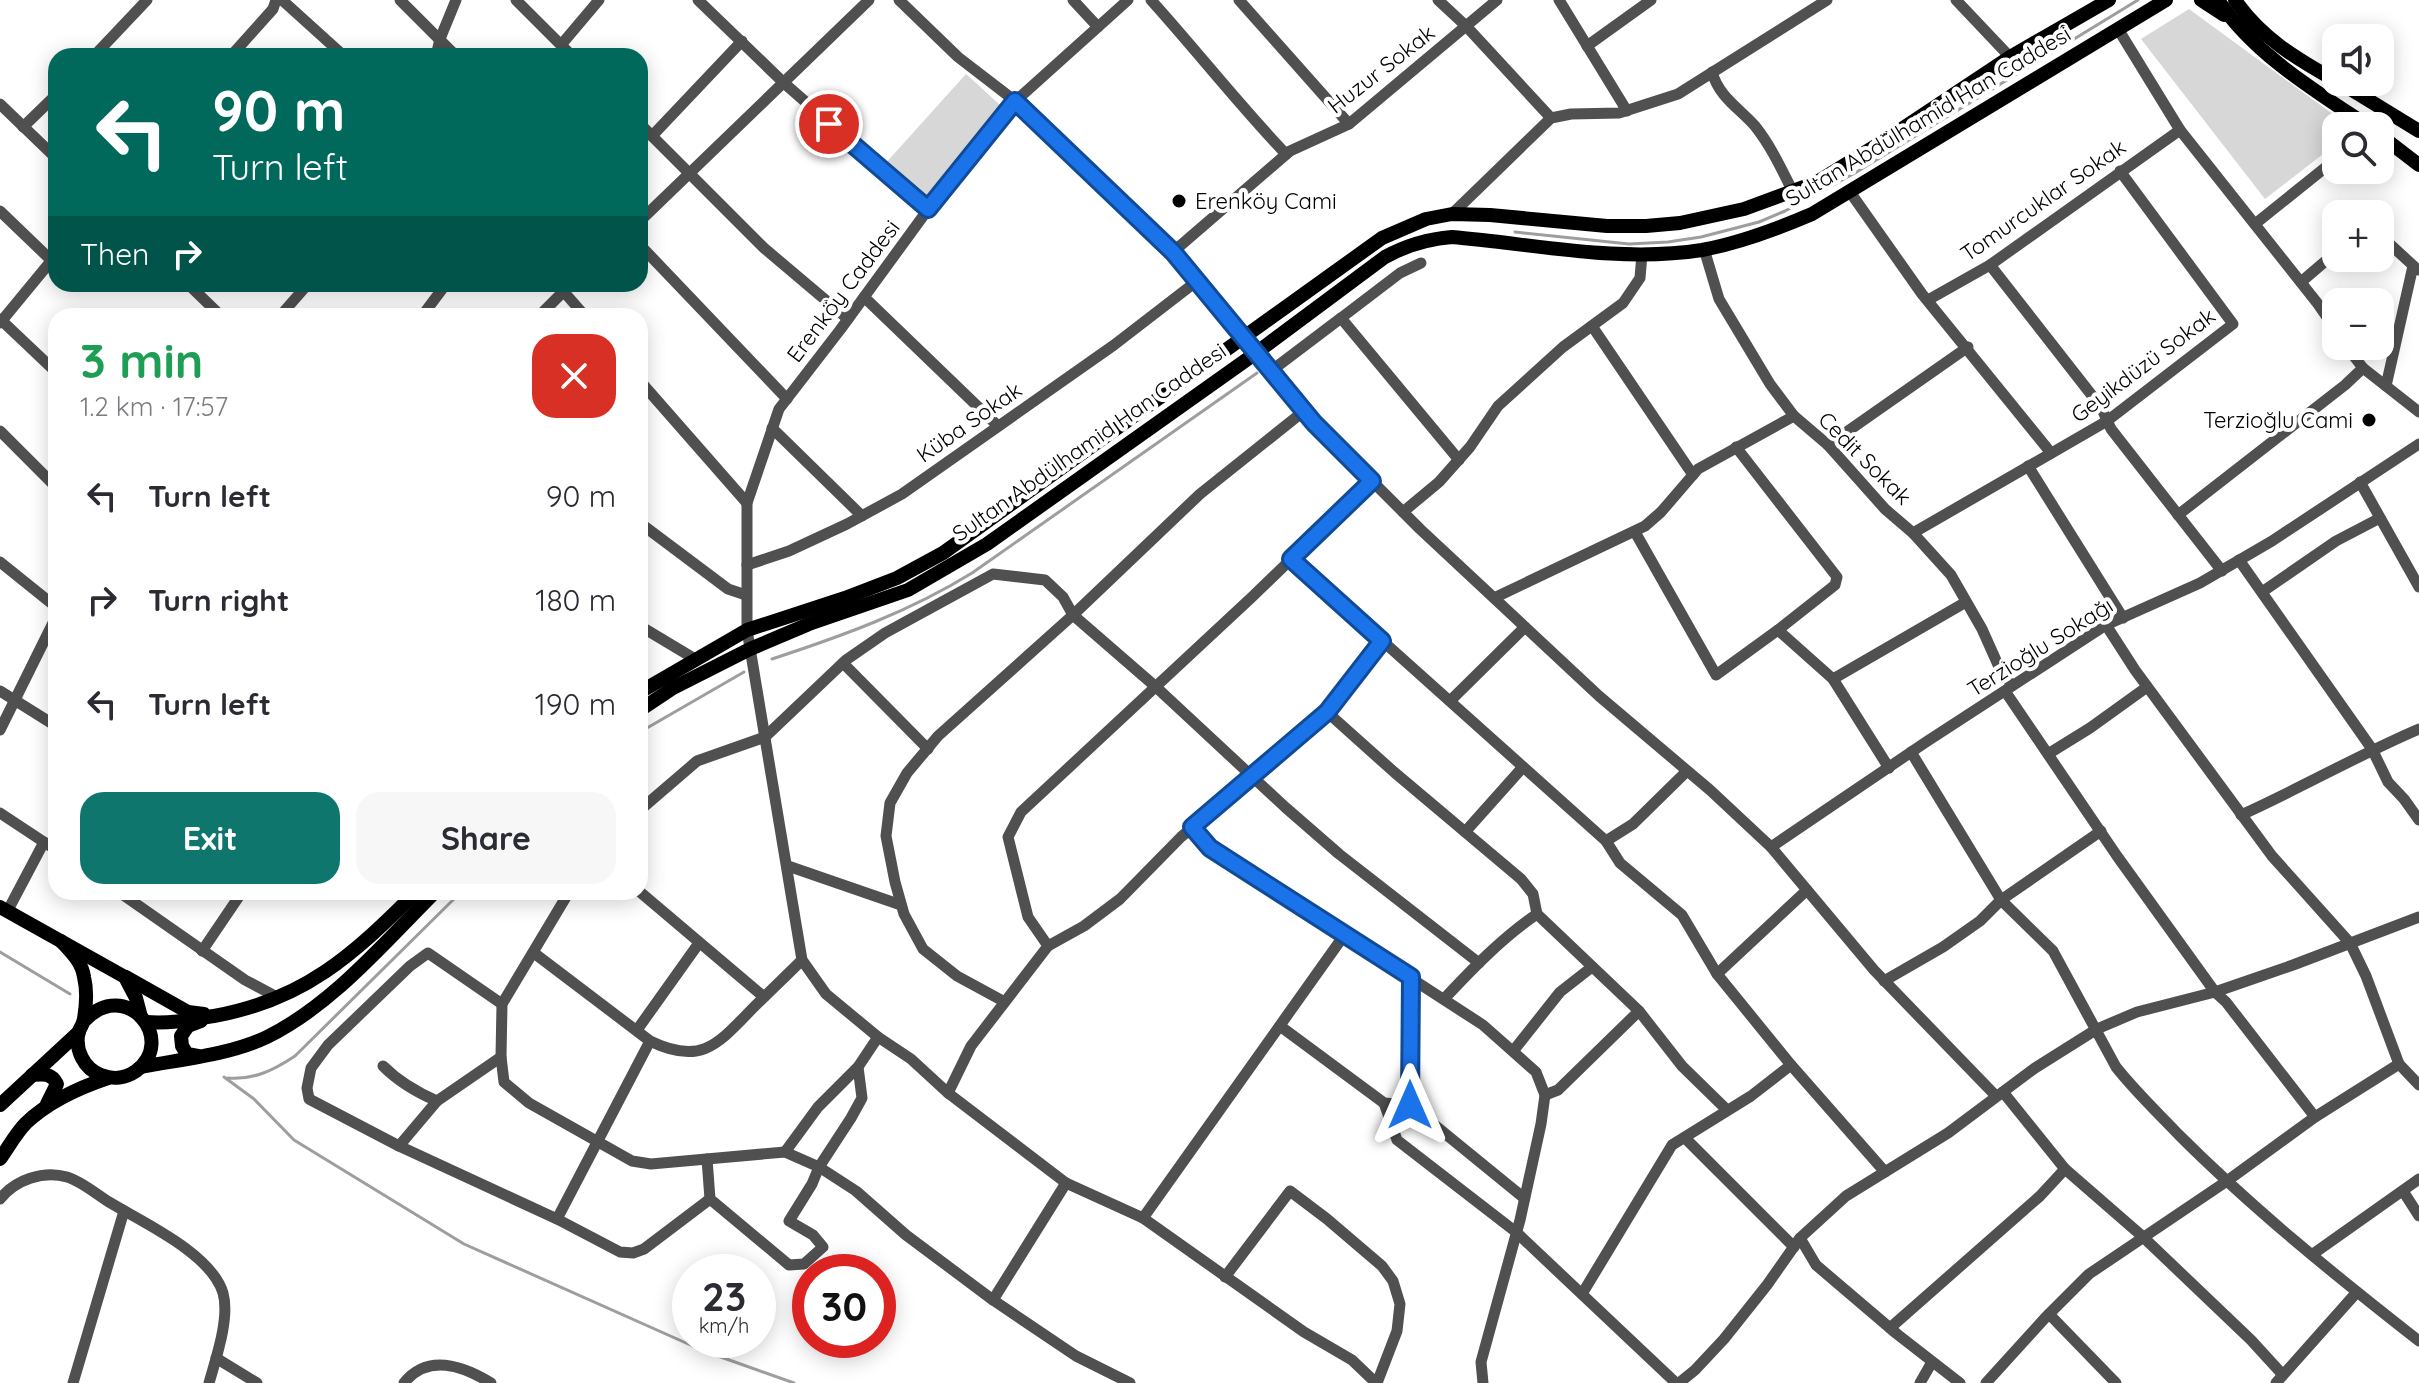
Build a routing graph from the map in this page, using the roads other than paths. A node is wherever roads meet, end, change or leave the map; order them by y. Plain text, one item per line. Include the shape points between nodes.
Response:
1 (147, 0) edge
2 (279, 0) edge
3 (400, 0) edge
4 (456, 0) edge
5 (516, 0) edge
6 (599, 0) edge
7 (698, 0) edge
8 (869, 0) edge
9 (899, 0) edge
10 (1073, 0) edge
11 (1128, 0) edge
12 (1151, 0) edge
13 (1239, 0) edge
14 (1438, 0) edge
15 (1497, 0) edge
16 (1559, 0) edge
17 (1651, 0) edge
18 (1827, 0) edge
19 (1956, 0) edge
20 (2109, 0) edge
21 (2181, 0) edge
22 (2201, 0) edge
23 (2218, 0) edge
24 (2237, 2) edge
25 (2160, 3) edge
26 (2232, 20) junction
27 (1466, 26) junction
28 (1098, 27) junction
29 (2118, 29) junction
30 (440, 39) junction
31 (742, 41) junction
32 (561, 45) junction
33 (1587, 46) junction
34 (102, 48) edge
35 (238, 48) edge
36 (335, 48) edge
37 (438, 48) edge
38 (448, 48) edge
39 (564, 48) edge
40 (2010, 57) junction
41 (1712, 72) junction
42 (2322, 72) edge
43 (784, 83) junction
44 (2364, 96) edge
45 (2369, 99) junction
46 (1015, 101) junction
47 (48, 103) edge
48 (0, 104) edge
49 (1627, 111) junction
50 (2348, 112) edge
51 (2365, 112) edge
52 (1551, 118) junction
53 (1349, 124) junction
54 (23, 127) junction
55 (2180, 130) junction
56 (2419, 131) edge
57 (648, 132) edge
58 (652, 136) junction
59 (2394, 146) edge
60 (48, 150) edge
61 (1286, 154) junction
62 (2419, 165) edge
63 (2322, 170) edge
64 (2120, 171) junction
65 (690, 175) junction
66 (1793, 192) junction
67 (1850, 192) junction
68 (928, 209) junction
69 (0, 211) edge
70 (648, 214) edge
71 (1452, 214) junction
72 (2255, 224) junction
73 (2394, 248) edge
74 (1704, 249) junction
75 (1173, 252) junction
76 (48, 253) edge
77 (648, 253) edge
78 (1642, 254) junction
79 (1421, 263) dead end
80 (2322, 264) edge
81 (48, 265) edge
82 (1990, 265) junction
83 (2416, 268) edge
84 (1197, 281) junction
85 (2301, 282) junction
86 (196, 292) edge
87 (301, 292) edge
88 (559, 292) edge
89 (864, 297) junction
90 (1928, 300) junction
91 (213, 308) edge
92 (287, 308) edge
93 (546, 308) edge
94 (2322, 311) edge
95 (1341, 318) junction
96 (848, 319) junction
97 (1, 321) edge
98 (1592, 326) junction
99 (1243, 337) junction
100 (1968, 347) junction
101 (1256, 353) junction
102 (2357, 360) edge
103 (48, 365) edge
104 (2363, 368) junction
105 (1271, 371) junction
106 (2386, 386) junction
107 (648, 390) edge
108 (787, 399) junction
109 (1304, 411) junction
110 (2419, 412) edge
111 (1794, 416) junction
112 (2107, 421) junction
113 (998, 426) junction
114 (772, 428) junction
115 (0, 431) edge
116 (2419, 444) edge
117 (1828, 445) junction
118 (1736, 447) junction
119 (2051, 453) junction
120 (1459, 460) junction
121 (2028, 466) junction
122 (1693, 475) junction
123 (48, 479) edge
124 (1372, 481) junction
125 (2360, 482) junction
126 (747, 503) junction
127 (1403, 512) junction
128 (2178, 515) junction
129 (862, 516) junction
130 (2380, 518) junction
131 (648, 529) edge
132 (1635, 532) junction
133 (1913, 533) junction
134 (1291, 559) junction
135 (2239, 560) junction
136 (0, 562) edge
137 (747, 565) junction
138 (2222, 571) junction
139 (2419, 587) edge
140 (2262, 592) junction
141 (746, 595) junction
142 (1494, 598) junction
143 (48, 601) edge
144 (1966, 602) junction
145 (1073, 615) junction
146 (2123, 618) junction
147 (2106, 625) junction
148 (1525, 627) junction
149 (747, 630) junction
150 (1778, 630) junction
151 (648, 631) edge
152 (48, 633) edge
153 (1382, 641) junction
154 (750, 649) junction
155 (695, 659) junction
156 (843, 663) junction
157 (1833, 679) junction
158 (648, 687) edge
159 (1156, 687) junction
160 (2147, 687) junction
161 (2009, 689) junction
162 (0, 691) edge
163 (14, 700) junction
164 (1450, 701) junction
165 (648, 705) edge
166 (1327, 712) junction
167 (48, 721) edge
168 (2419, 729) edge
169 (0, 730) edge
170 (765, 737) junction
171 (928, 749) junction
172 (2372, 749) junction
173 (1911, 752) junction
174 (2048, 754) junction
175 (1523, 767) junction
176 (1889, 768) junction
177 (1687, 771) junction
178 (1251, 777) junction
179 (648, 803) edge
180 (0, 813) edge
181 (2241, 815) junction
182 (2419, 820) edge
183 (1192, 827) junction
184 (2101, 831) junction
185 (1465, 832) junction
186 (1606, 841) junction
187 (44, 842) junction
188 (48, 845) edge
189 (1771, 847) junction
190 (788, 866) junction
191 (1807, 890) junction
192 (648, 899) edge
193 (130, 900) edge
194 (237, 900) edge
195 (408, 900) edge
196 (427, 900) edge
197 (564, 900) edge
198 (2001, 900) junction
199 (901, 905) junction
200 (4, 910) edge
201 (1537, 914) junction
202 (2419, 917) edge
203 (1345, 934) junction
204 (61, 941) junction
205 (699, 943) junction
206 (2350, 943) junction
207 (1048, 946) junction
208 (202, 951) junction
209 (534, 953) junction
210 (802, 960) junction
211 (1479, 963) junction
212 (1592, 967) junction
213 (1717, 974) junction
214 (125, 977) junction
215 (1411, 977) junction
216 (1884, 981) junction
217 (2215, 992) junction
218 (764, 997) junction
219 (279, 998) junction
220 (1444, 999) junction
221 (1003, 1001) junction
222 (502, 1004) junction
223 (1639, 1011) junction
224 (216, 1015) junction
225 (144, 1019) junction
226 (1280, 1026) junction
227 (81, 1027) junction
228 (2097, 1029) junction
229 (637, 1030) junction
230 (878, 1037) junction
231 (650, 1041) junction
232 (1514, 1050) junction
233 (200, 1056) junction
234 (501, 1057) junction
235 (2399, 1064) junction
236 (1791, 1065) junction
237 (383, 1066) dead end
238 (141, 1067) junction
239 (858, 1067) junction
240 (32, 1075) junction
241 (108, 1078) junction
242 (2419, 1085) edge
243 (948, 1093) junction
244 (2000, 1094) junction
245 (1545, 1095) junction
246 (437, 1101) junction
247 (1384, 1103) junction
248 (0, 1105) edge
249 (1410, 1105) junction
250 (45, 1108) junction
251 (1727, 1110) junction
252 (2315, 1117) junction
253 (1685, 1138) junction
254 (597, 1142) junction
255 (399, 1146) junction
256 (785, 1152) junction
257 (0, 1159) edge
258 (707, 1159) junction
259 (819, 1167) junction
260 (2065, 1169) junction
261 (1885, 1172) junction
262 (2419, 1179) edge
263 (2227, 1181) junction
264 (1066, 1183) junction
265 (2403, 1191) junction
266 (1524, 1198) junction
267 (0, 1199) edge
268 (710, 1199) junction
269 (124, 1211) junction
270 (2419, 1216) edge
271 (1143, 1218) junction
272 (557, 1219) junction
273 (1516, 1232) junction
274 (2142, 1236) junction
275 (1797, 1242) junction
276 (2313, 1254) junction
277 (1225, 1277) junction
278 (2357, 1292) junction
279 (1582, 1294) junction
280 (993, 1300) junction
281 (2049, 1314) junction
282 (1890, 1328) junction
283 (2419, 1341) edge
284 (216, 1358) junction
285 (1932, 1362) junction
286 (1110, 1379) edge
287 (2279, 1379) edge
288 (73, 1383) edge
289 (209, 1383) edge
290 (257, 1383) edge
291 (404, 1383) edge
292 (491, 1383) edge
293 (1130, 1383) edge
294 (1376, 1383) edge
295 (1483, 1383) edge
296 (1677, 1383) edge
297 (1920, 1383) edge
298 (1960, 1383) edge
299 (1986, 1383) edge
300 (2116, 1383) edge

1 - 34 street
2 - 35 street
2 - 36 street
3 - 30 street
4 - 30 street
5 - 32 street
6 - 32 street
7 - 31 street
8 - 43 street
9 - 46 street via 958,57
10 - 28 street
11 - 28 street, Erenköy Caddesi
12 - 61 street
13 - 53 street
14 - 27 street
15 - 27 street, Huzur Sokak
16 - 33 street
17 - 33 street
18 - 41 street
19 - 40 street
20 - 40 main road, Sultan Abdülhamid Han Caddesi
21 - 25 main road, Sultan Abdülhamid Han Caddesi
22 - 26 main road
23 - 26 main road
24 - 42 main road via 2276,45
25 - 29 main road, Sultan Abdülhamid Han Caddesi
26 - 50 main road via 2262,51
27 - 52 street
27 - 53 street, Huzur Sokak
28 - 46 street, Erenköy Caddesi
29 - 55 street
29 - 67 main road, Sultan Abdülhamid Han Caddesi
30 - 37 street
30 - 38 street
31 - 43 street
31 - 58 street
32 - 39 street
33 - 49 street
40 - 66 main road, Sultan Abdülhamid Han Caddesi via 1882,142
41 - 49 street via 1678,94
41 - 66 street via 1715,84 1778,161
43 - 65 street
43 - 68 street
44 - 45 main road
45 - 51 street
45 - 56 main road
46 - 68 street, Erenköy Caddesi
46 - 75 street
47 - 54 street
48 - 54 street
49 - 52 street
52 - 71 street
53 - 61 street, Huzur Sokak
54 - 60 street
55 - 64 street, Tomurcuklar Sokak
55 - 72 street
57 - 58 street
58 - 65 street
59 - 62 main road
61 - 75 street, Huzur Sokak
63 - 72 street
64 - 82 street, Tomurcuklar Sokak
64 - 112 street, Geyikdüzü Sokak via 2233,324
65 - 70 street
65 - 96 street via 764,248
66 - 71 main road, Sultan Abdülhamid Han Caddesi via 1713,217 1646,226
67 - 74 main road, Sultan Abdülhamid Han Caddesi via 1782,226
67 - 90 street
68 - 89 street, Erenköy Caddesi
69 - 76 street
71 - 99 main road, Sultan Abdülhamid Han Caddesi via 1382,238
72 - 85 street
73 - 83 street
74 - 78 main road, Sultan Abdülhamid Han Caddesi
74 - 111 street, Cedit Sokak via 1719,299
75 - 84 street
77 - 108 street
78 - 98 street via 1640,278 1632,291
78 - 101 main road, Sultan Abdülhamid Han Caddesi via 1452,237 1424,241 1385,257
79 - 95 street
80 - 85 street
81 - 97 street
82 - 90 street, Tomurcuklar Sokak
82 - 112 street
83 - 106 street
84 - 99 street
84 - 113 street, Küba Sokak
85 - 94 street
86 - 91 street
87 - 92 street
88 - 93 street
89 - 96 street, Erenköy Caddesi
89 - 113 street
90 - 100 street
95 - 105 street
95 - 120 street
96 - 108 street, Erenköy Caddesi
97 - 103 street
98 - 120 street via 1498,406
98 - 122 street
99 - 101 street
99 - 149 main road, Sultan Abdülhamid Han Caddesi via 943,553 884,583
100 - 117 street
100 - 119 street
101 - 105 street
101 - 154 main road, Sultan Abdülhamid Han Caddesi via 987,544 908,590
102 - 104 street
104 - 106 street
104 - 128 street
105 - 109 street
106 - 110 street
107 - 126 street
108 - 114 street, Erenköy Caddesi
109 - 124 street
109 - 145 street via 1200,494
111 - 117 street, Cedit Sokak
111 - 118 street
112 - 119 street, Geyikdüzü Sokak
112 - 128 street
113 - 129 street, Küba Sokak
114 - 126 street, Erenköy Caddesi
114 - 129 street
115 - 123 street
116 - 125 street, Terzioğlu Sokağı
117 - 133 street, Cedit Sokak
118 - 122 street
118 - 150 street via 1837,577 1835,585
119 - 121 street, Geyikdüzü Sokak
120 - 127 street
121 - 133 street, Geyikdüzü Sokak
121 - 146 street
122 - 132 street
124 - 127 street
124 - 134 street
125 - 130 street
125 - 135 street, Terzioğlu Sokağı
126 - 137 street, Erenköy Caddesi
127 - 142 street
128 - 138 street
129 - 137 street, Küba Sokak
130 - 139 street
130 - 140 street
131 - 141 street via 728,589
132 - 142 street
132 - 150 street via 1716,675
133 - 144 street, Cedit Sokak via 1951,575
134 - 153 street
134 - 159 street
135 - 138 street, Terzioğlu Sokağı
135 - 140 street
136 - 143 street
137 - 141 street, Erenköy Caddesi
138 - 146 street, Terzioğlu Sokağı
140 - 172 street
141 - 149 street, Erenköy Caddesi
142 - 148 street
144 - 157 street
144 - 161 street, Cedit Sokak
145 - 156 street via 1045,580 993,574 885,633
145 - 159 street
145 - 171 street
146 - 147 street, Terzioğlu Sokağı
147 - 160 street
147 - 161 street, Terzioğlu Sokağı
148 - 164 street
148 - 177 street
149 - 154 street, Erenköy Caddesi
149 - 155 main road, Sultan Abdülhamid Han Caddesi
150 - 157 street
151 - 155 street
152 - 163 street
153 - 164 street
153 - 166 street
154 - 165 main road, Sultan Abdülhamid Han Caddesi
154 - 170 street, Erenköy Caddesi
155 - 158 main road, Sultan Abdülhamid Han Caddesi
156 - 170 street
156 - 171 street
157 - 176 street
159 - 178 street
159 - 207 street via 1021,812 1008,837 1028,917
160 - 174 street
160 - 181 street
161 - 173 street, Terzioğlu Sokağı
161 - 174 street, Cedit Sokak
162 - 163 street
163 - 167 street
163 - 169 street
164 - 175 street
166 - 178 street
166 - 185 street
168 - 172 street
170 - 179 street via 697,761
170 - 190 street, Erenköy Caddesi
171 - 199 street via 890,803 886,836
172 - 181 street
172 - 182 street via 2388,782
173 - 176 street, Terzioğlu Sokağı
173 - 198 street
174 - 184 street, Cedit Sokak
175 - 185 street
175 - 186 street
176 - 189 street, Terzioğlu Sokağı
177 - 186 street via 1633,824
177 - 189 street
178 - 183 street
178 - 211 street via 1339,854
180 - 187 street
181 - 206 street
183 - 203 street via 1210,848
183 - 207 street via 1120,899
184 - 198 street
184 - 217 street, Cedit Sokak
185 - 201 street via 1521,879 1533,894
186 - 213 street via 1620,863 1682,915
187 - 188 street
187 - 200 street
189 - 191 street
190 - 199 street
190 - 210 street, Erenköy Caddesi
191 - 213 street
191 - 216 street
192 - 205 street
193 - 208 street
194 - 208 street
195 - 219 main road via 338,965
196 - 233 main road via 310,1011 266,1037
197 - 209 street
198 - 216 street via 1943,947
198 - 228 street via 2053,951
199 - 221 street via 923,949 957,976
200 - 204 main road
201 - 211 street
201 - 212 street
202 - 206 street
203 - 215 street
203 - 226 street
204 - 214 main road
204 - 227 main road via 85,979
205 - 218 street
205 - 229 street
206 - 217 street
206 - 235 street
207 - 221 street
208 - 219 street
209 - 222 street
209 - 229 street
210 - 218 street
210 - 230 street via 826,994
211 - 220 street
212 - 223 street
212 - 232 street via 1560,992
213 - 236 street
214 - 224 main road via 188,1012
214 - 225 main road
215 - 220 street
215 - 249 street
216 - 244 street
217 - 228 street via 2137,1012
217 - 252 street, Cedit Sokak
218 - 231 street via 719,1043 707,1048 670,1051
219 - 224 main road
220 - 232 street
221 - 243 street via 971,1046
222 - 234 street
222 - 255 street via 428,953 328,1045 311,1068 309,1099
223 - 245 street via 1558,1090
223 - 251 street via 1682,1066
224 - 225 main road via 167,1024
224 - 233 main road via 188,1026 181,1036 187,1054
225 - 227 main road via 127,1007 103,1006
225 - 238 main road via 151,1046
226 - 247 street
226 - 271 street
227 - 240 main road
227 - 241 main road via 80,1056 96,1074
228 - 244 street
228 - 263 street via 2129,1083
229 - 231 street
230 - 239 street
230 - 243 street
231 - 254 street
232 - 245 street via 1536,1072
233 - 238 main road
234 - 246 street
234 - 254 street via 504,1082 529,1103
235 - 242 street
235 - 252 street
236 - 251 street
236 - 261 street
237 - 246 street
238 - 241 main road
239 - 256 street via 818,1107
239 - 259 street via 862,1098
240 - 248 main road
240 - 250 main road via 47,1074 57,1084
241 - 250 main road
243 - 264 street
244 - 260 street
244 - 261 street
245 - 266 street
246 - 255 street
247 - 249 street
247 - 273 street via 1397,1140
249 - 266 street
250 - 257 main road via 24,1124
251 - 253 street
252 - 263 street
253 - 275 street
253 - 279 street via 1672,1145
254 - 258 street via 632,1161 651,1164
254 - 272 street
255 - 272 street
256 - 258 street
256 - 259 street
258 - 268 street
259 - 268 street via 789,1221 823,1247 804,1264 789,1265
259 - 280 street
260 - 274 street
260 - 282 street
261 - 275 street via 1846,1196
262 - 265 street
263 - 274 street
263 - 276 street
264 - 271 street
264 - 280 street
265 - 270 street
265 - 276 street
266 - 273 street
267 - 269 street via 26,1179 68,1177
268 - 272 street via 633,1253 620,1252
269 - 284 street via 179,1243 222,1289 226,1307
269 - 288 street
271 - 277 street
273 - 279 street
273 - 295 street via 1481,1362
274 - 281 street via 2089,1274
274 - 287 street via 2251,1340
275 - 282 street
275 - 296 street via 1724,1339
276 - 278 street
277 - 294 street via 1352,1360
277 - 294 street via 1290,1191 1382,1266 1393,1281 1400,1304 1397,1331
278 - 283 street
278 - 287 street
279 - 296 street
280 - 286 street
281 - 299 street
281 - 300 street
282 - 285 street
284 - 289 street
284 - 290 street
285 - 297 street
285 - 298 street
286 - 293 street
291 - 292 street via 412,1373 443,1365

